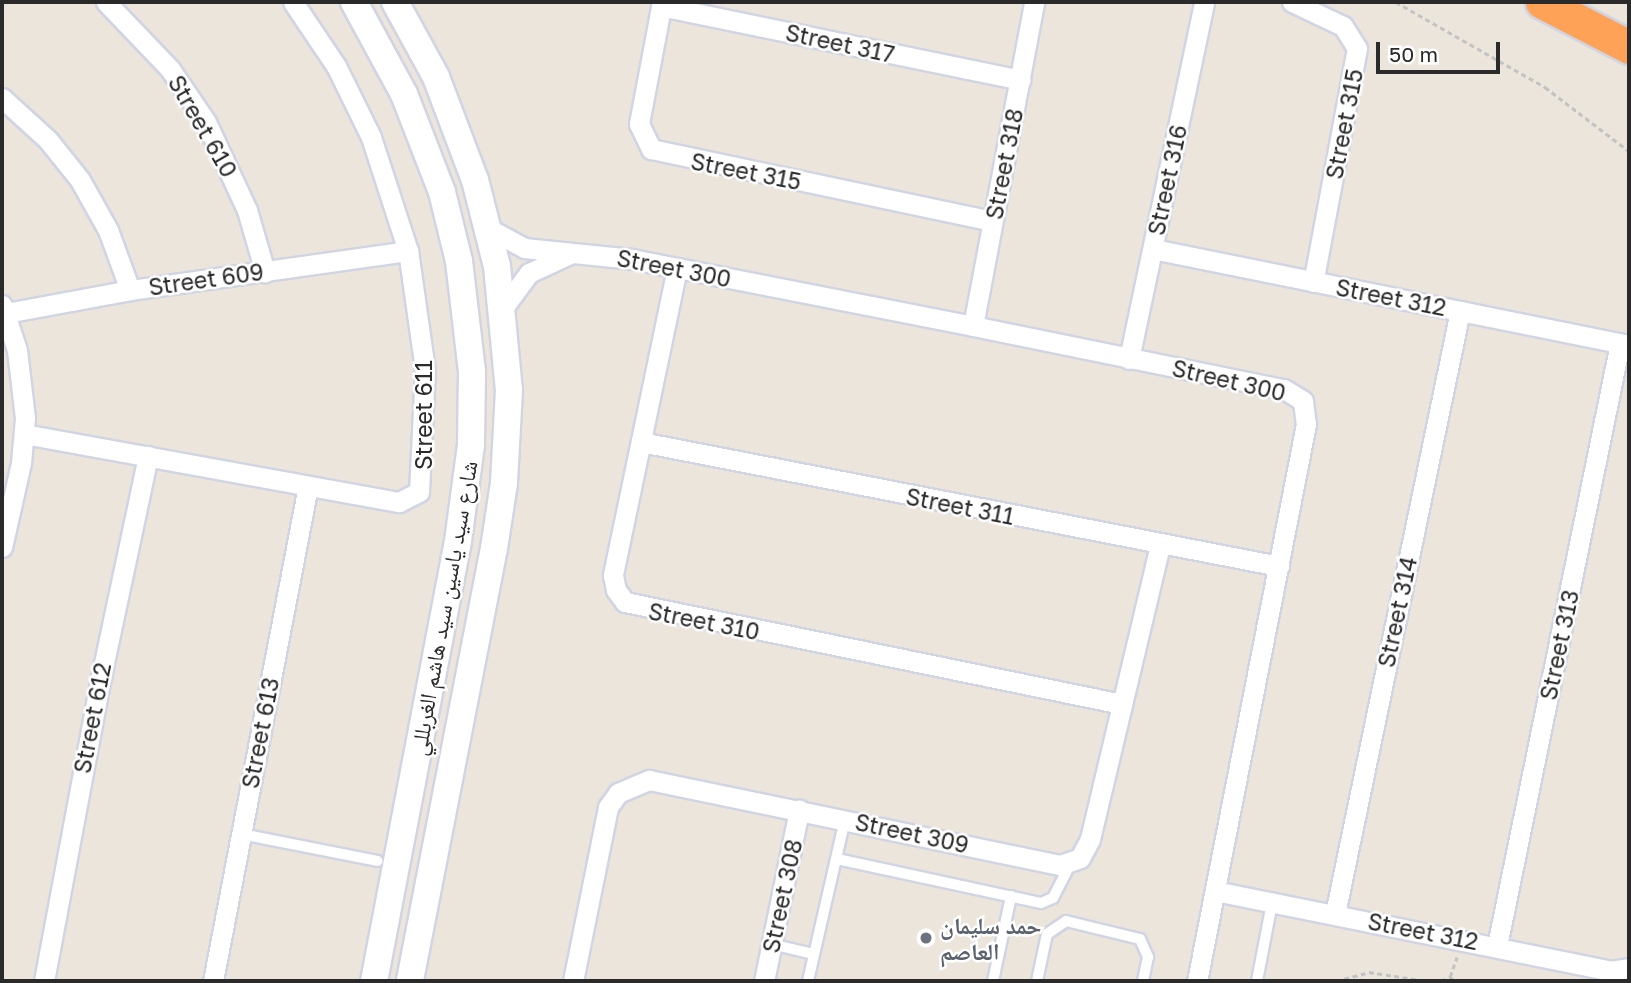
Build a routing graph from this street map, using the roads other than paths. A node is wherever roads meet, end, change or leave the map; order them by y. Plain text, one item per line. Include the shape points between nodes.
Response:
1 (106, 2) edge
2 (293, 2) edge
3 (354, 2) edge
4 (395, 2) edge
5 (1034, 2) edge
6 (1204, 2) edge
7 (1292, 2) edge
8 (1542, 2) edge
9 (661, 4) edge
10 (1629, 47) edge
11 (1020, 80) junction
12 (2, 98) edge
13 (993, 221) junction
14 (489, 229) junction
15 (1153, 249) junction
16 (408, 251) junction
17 (573, 253) junction
18 (677, 268) junction
19 (265, 272) junction
20 (1313, 282) junction
21 (130, 290) junction
22 (503, 308) junction
23 (4, 309) edge
24 (1460, 311) junction
25 (973, 326) junction
26 (1625, 344) edge
27 (1129, 359) junction
28 (24, 434) junction
29 (641, 442) junction
30 (148, 456) junction
31 (468, 475) junction
32 (504, 483) junction
33 (308, 486) junction
34 (1160, 545) junction
35 (2, 547) edge
36 (1279, 566) junction
37 (1122, 704) junction
38 (799, 810) junction
39 (845, 818) junction
40 (241, 834) junction
41 (837, 859) junction
42 (377, 861) dead end
43 (1071, 863) junction
44 (1215, 891) junction
45 (1011, 896) junction
46 (1272, 903) junction
47 (1335, 914) junction
48 (771, 944) junction
49 (1497, 946) junction
50 (813, 954) junction
51 (1629, 968) edge
52 (44, 981) edge
53 (213, 981) edge
54 (374, 981) edge
55 (410, 981) edge
56 (573, 981) edge
57 (764, 981) edge
58 (808, 981) edge
59 (993, 981) edge
60 (1037, 981) edge
61 (1143, 981) edge
62 (1197, 981) edge
63 (1257, 981) edge

1 - 19 street, Street 610 via 170,69 206,122 247,210
2 - 16 street, Street 611 via 336,66 366,125
3 - 31 street, شارع سيد ياسين سيد هاشم الغربللي via 404,94 452,226 465,296 471,371
4 - 14 street, شارع سيد ياسين سيد هاشم الغربللي via 453,116
5 - 11 street, Street 318
6 - 15 street, Street 316
7 - 20 street, Street 315 via 1343,26 1357,48
8 - 10 highway
9 - 11 street, Street 317
9 - 13 street, Street 315 via 639,124 651,149
11 - 13 street, Street 318
12 - 21 street via 48,140 80,180 108,230
13 - 25 street, Street 318
14 - 17 street, Street 300 via 524,248
14 - 22 street, شارع سيد ياسين سيد هاشم الغربللي
15 - 20 street, Street 312
15 - 27 street, Street 316
16 - 19 street, Street 609
16 - 33 street, Street 611 via 425,370 419,492 399,502
17 - 18 street, Street 300
17 - 22 street via 529,273
18 - 25 street, Street 300
18 - 29 street, Street 310
19 - 21 street, Street 609
20 - 24 street, Street 312
21 - 23 street, Street 609
22 - 32 street, شارع سيد ياسين سيد هاشم الغربللي via 509,390
23 - 28 street via 21,373
24 - 26 street, Street 312
24 - 47 street, Street 314
25 - 27 street, Street 300
26 - 49 street, Street 313
27 - 36 street, Street 300 via 1284,389 1303,401 1306,424
28 - 30 street, Street 611
28 - 35 street
29 - 34 street, Street 311
29 - 37 street, Street 310 via 613,575 616,590 632,605
30 - 33 street, Street 611
30 - 52 street, Street 612 via 93,713
31 - 32 street via 483,473
31 - 54 street, شارع سيد ياسين سيد هاشم الغربللي
32 - 55 street, شارع سيد ياسين سيد هاشم الغربللي
33 - 40 street, Street 613
34 - 36 street, Street 311
34 - 37 street
36 - 44 street, Street 300
37 - 43 street via 1087,849
38 - 39 street, Street 309
38 - 48 street, Street 308
38 - 56 street, Street 309 via 649,780 618,793 603,824
39 - 41 lane
39 - 43 street, Street 309
40 - 42 lane
40 - 53 street, Street 613
41 - 45 lane
41 - 50 lane
43 - 45 lane via 1048,901
44 - 46 street, Street 312
44 - 62 street, Street 300
45 - 59 lane
46 - 47 street, Street 312
46 - 63 lane
47 - 49 street, Street 312
48 - 50 lane
48 - 57 street, Street 308
49 - 51 street, Street 312 via 1610,971
50 - 58 lane
60 - 61 lane via 1047,934 1066,921 1140,939 1148,957

